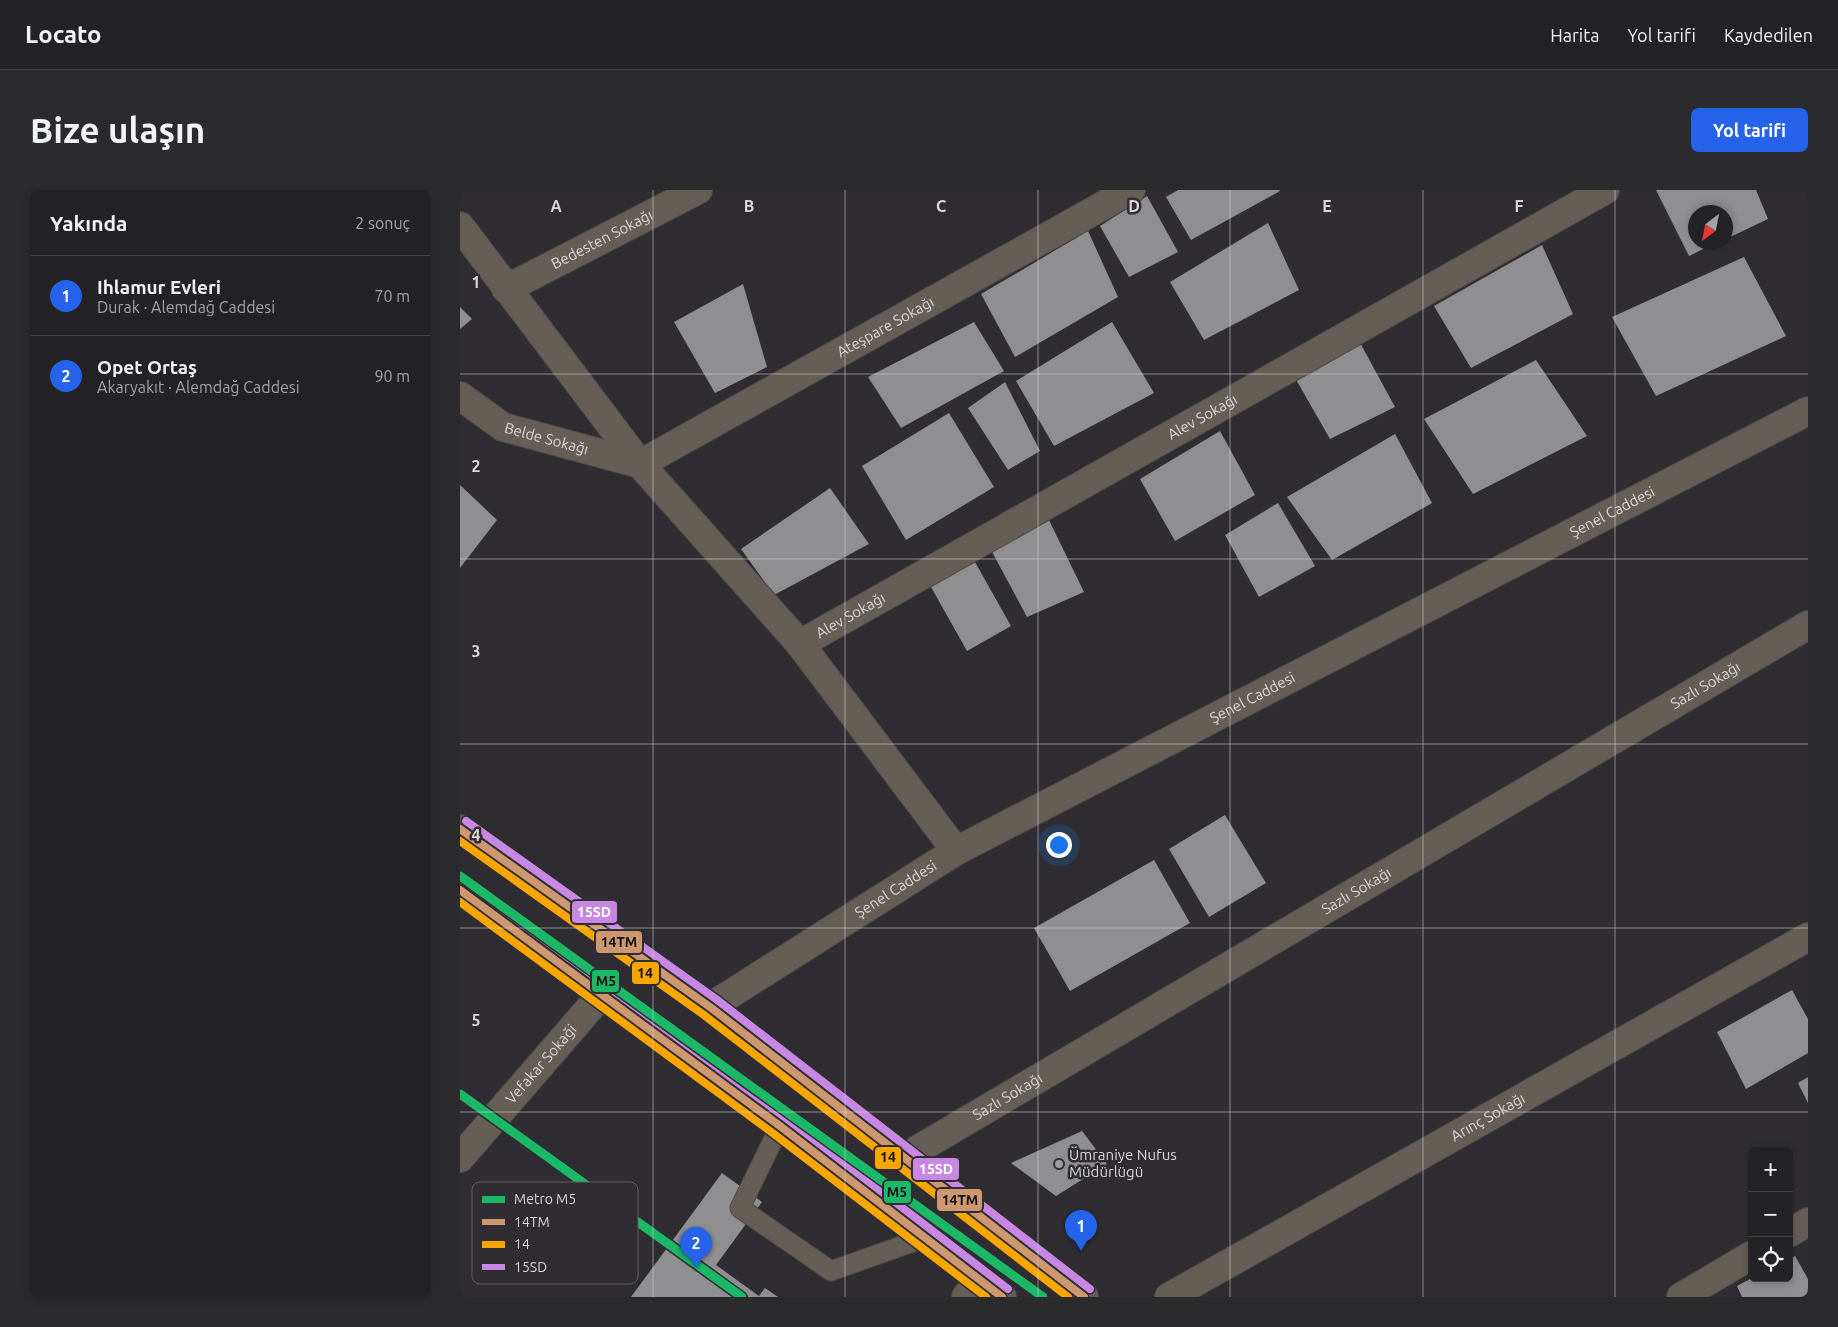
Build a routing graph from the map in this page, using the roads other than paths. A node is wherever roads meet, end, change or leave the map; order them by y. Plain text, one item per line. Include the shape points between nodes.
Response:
1 (698, 190) edge
2 (1131, 190) edge
3 (1605, 190) edge
4 (460, 226) edge
5 (506, 289) junction
6 (460, 396) edge
7 (1808, 411) edge
8 (640, 464) junction
9 (1808, 625) edge
10 (800, 644) junction
11 (460, 829) edge
12 (956, 850) junction
13 (460, 890) edge
14 (1808, 937) edge
15 (602, 994) junction
16 (710, 1007) junction
17 (780, 1126) junction
18 (905, 1157) junction
19 (460, 1158) edge
20 (1808, 1222) edge
21 (1793, 1231) edge
22 (924, 1238) junction
23 (1748, 1257) edge
24 (973, 1289) edge
25 (1002, 1297) edge
26 (1084, 1297) edge
27 (1169, 1297) edge
28 (1681, 1297) edge

1 - 5 street, Bedesten Sokağı
2 - 8 street, Ateşpare Sokağı
3 - 10 street, Alev Sokağı
4 - 5 street
5 - 8 street
6 - 8 street, Belde Sokağı via 503,427
7 - 12 street, Şenel Caddesi
8 - 10 street
9 - 18 street, Sazlı Sokağı
10 - 12 street
11 - 16 main road
12 - 16 street, Şenel Caddesi
13 - 15 main road
14 - 27 street, Arınç Sokağı
15 - 17 main road
15 - 19 street, Vefakar Sokaği
16 - 18 main road
17 - 22 main road
17 - 22 lane via 740,1208 831,1271
18 - 26 main road
20 - 21 street
22 - 24 main road
23 - 28 street
24 - 25 main road

